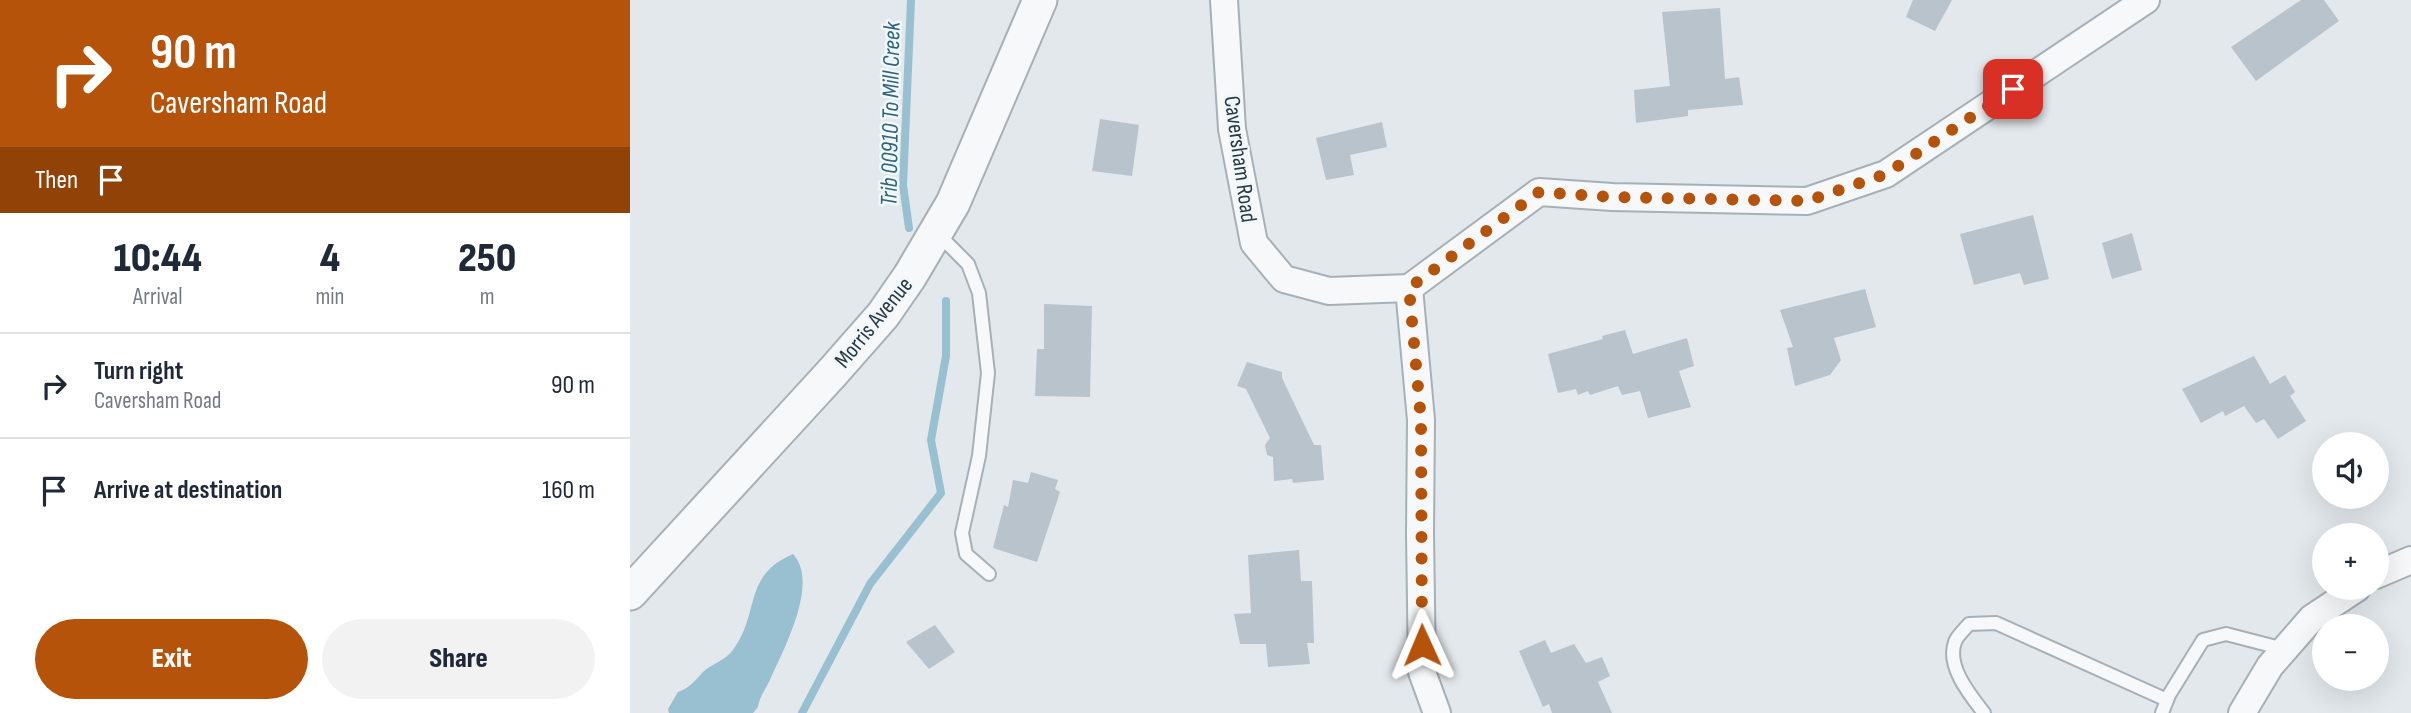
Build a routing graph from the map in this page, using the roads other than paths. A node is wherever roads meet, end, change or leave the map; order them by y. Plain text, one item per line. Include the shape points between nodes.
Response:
1 (1040, 0) edge
2 (1224, 0) edge
3 (2146, 0) edge
4 (936, 233) junction
5 (1409, 288) junction
6 (2411, 560) edge
7 (2389, 569) edge
8 (989, 574) dead end
9 (630, 593) edge
10 (2339, 600) edge
11 (2285, 649) junction
12 (2167, 700) junction
13 (1437, 713) edge
14 (1984, 713) edge
15 (2162, 713) edge
16 (2242, 713) edge

1 - 4 street, Morris Avenue
2 - 5 street, Caversham Road via 1233,129 1254,243 1284,279 1329,291
3 - 5 street via 1886,174 1807,201 1539,192
4 - 8 lane via 968,264 979,293 988,373 979,456 962,533 966,554
4 - 9 street, Morris Avenue via 883,315
5 - 13 street via 1421,420 1422,673
6 - 7 street
10 - 11 street via 2312,618
11 - 12 lane via 2226,634 2203,640
11 - 16 street
12 - 14 lane via 1996,623 1969,624 1955,641 1954,661 1966,690
12 - 15 lane

